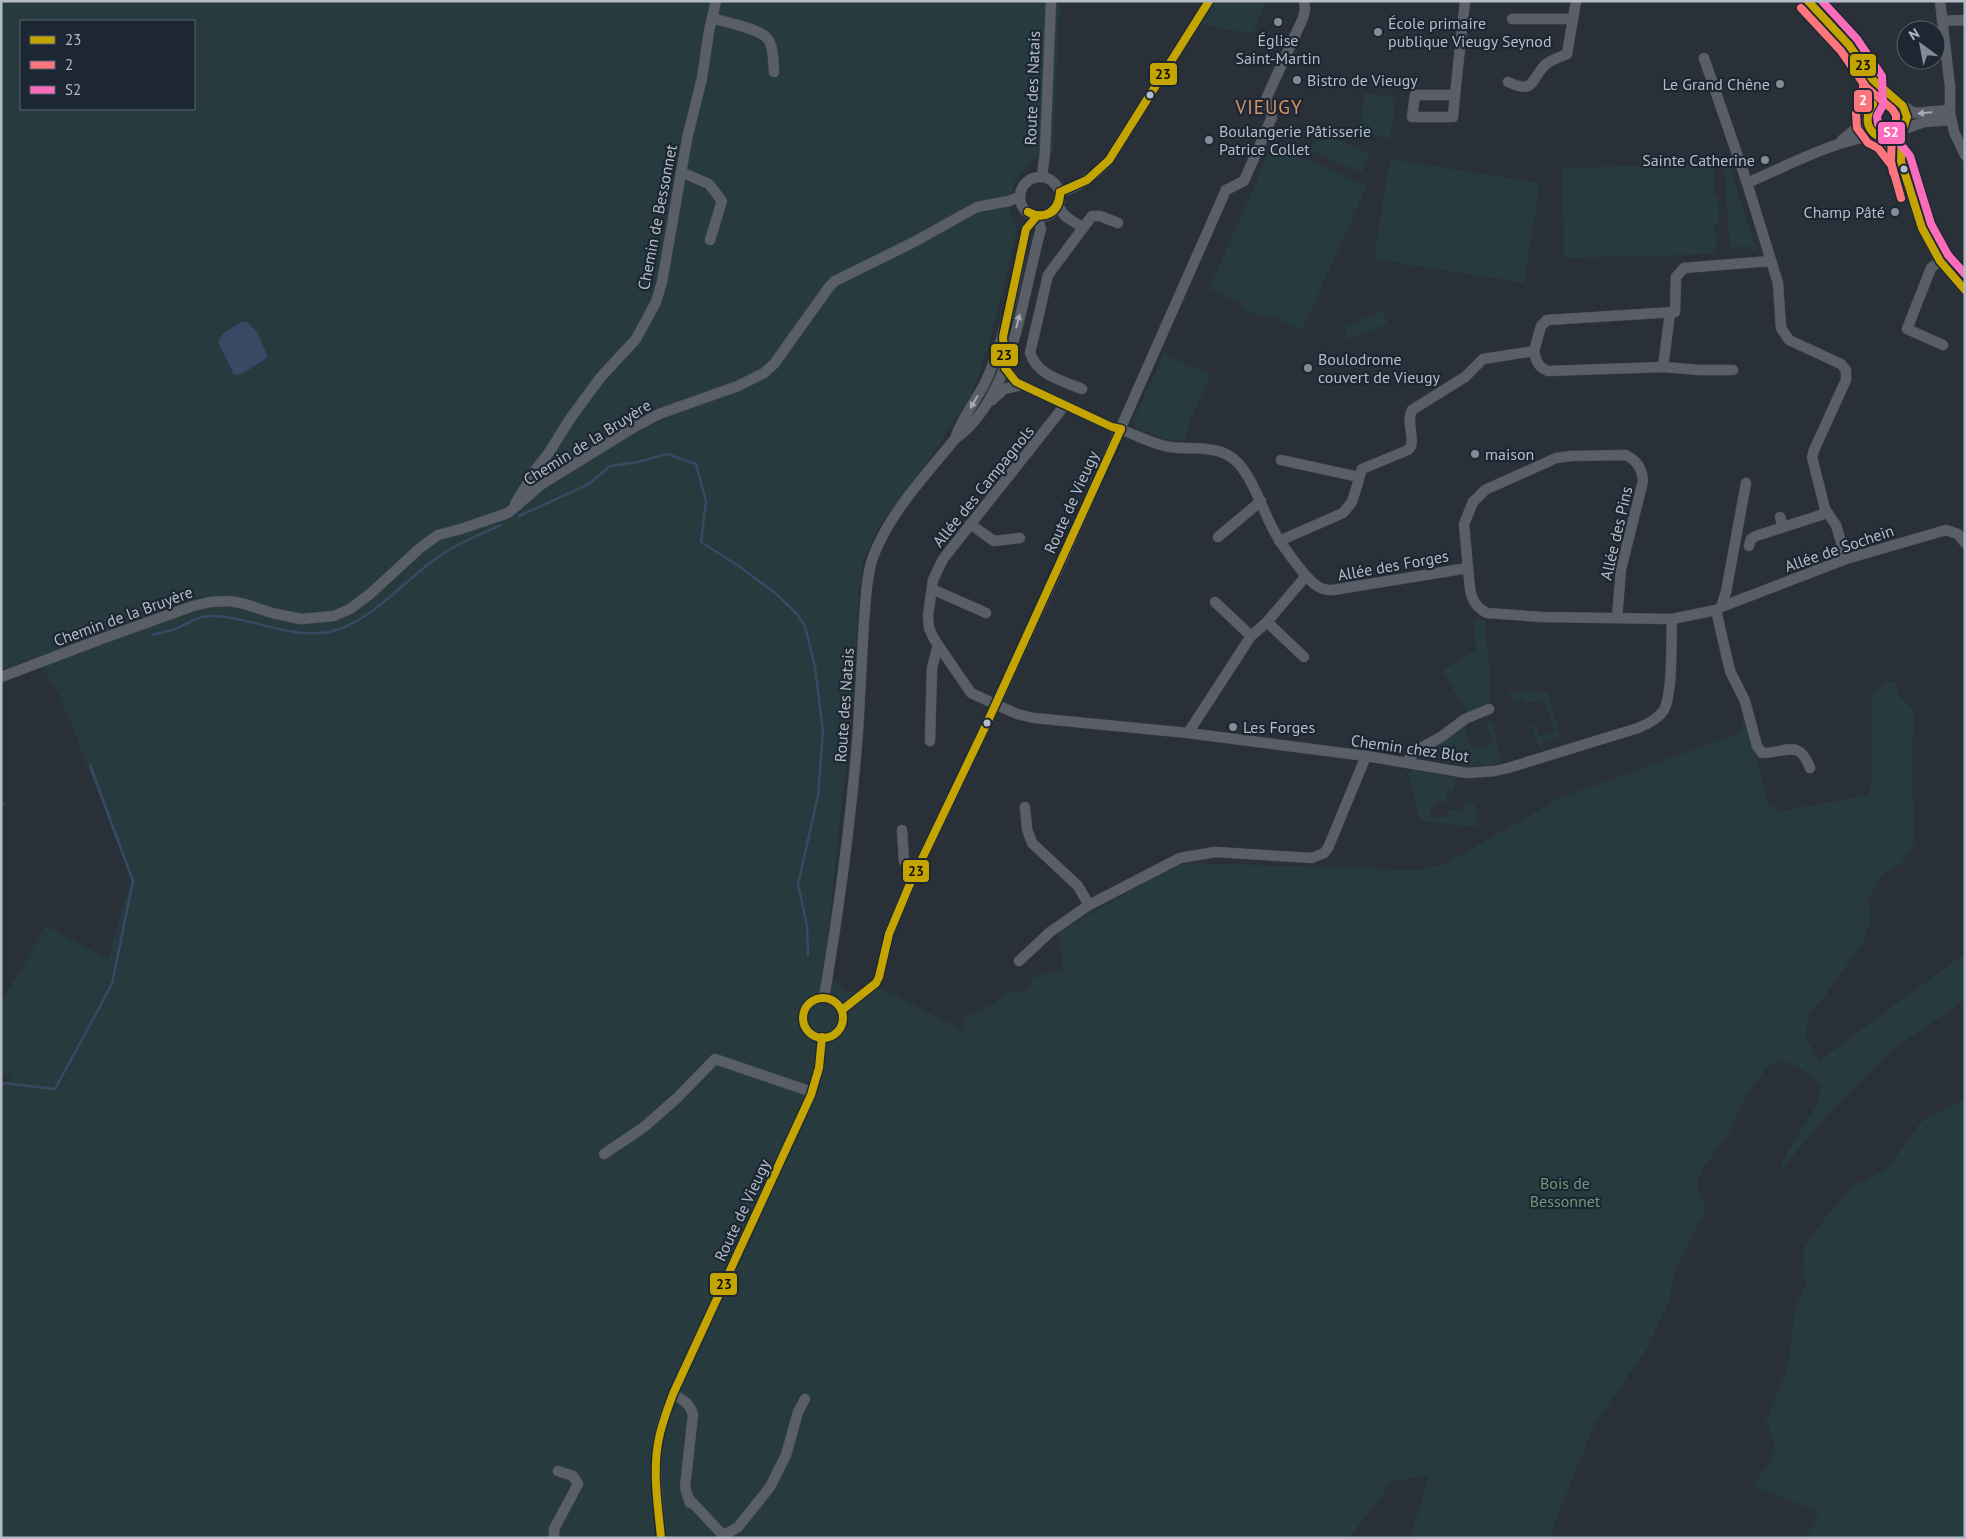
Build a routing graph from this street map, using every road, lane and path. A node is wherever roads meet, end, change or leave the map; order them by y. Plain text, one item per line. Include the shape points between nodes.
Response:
1 (716, 1) edge
2 (1051, 1) edge
3 (1209, 1) edge
4 (1304, 1) edge
5 (1466, 1) edge
6 (1576, 1) edge
7 (1808, 1) edge
8 (1940, 1) edge
9 (712, 18) junction
10 (1512, 19) dead end
11 (1571, 19) junction
12 (1942, 20) edge
13 (1965, 20) edge
14 (1946, 21) edge
15 (1946, 54) edge
16 (1704, 58) dead end
17 (774, 72) dead end
18 (1873, 80) junction
19 (1508, 82) dead end
20 (1455, 95) dead end
21 (1893, 100) junction
22 (1873, 104) junction
23 (1903, 106) junction
24 (1950, 115) junction
25 (1866, 120) junction
26 (1903, 131) junction
27 (1880, 137) junction
28 (1828, 148) junction
29 (1965, 155) edge
30 (1901, 160) junction
31 (681, 172) junction
32 (1042, 177) junction
33 (1747, 183) junction
34 (1060, 192) junction
35 (1020, 197) junction
36 (1058, 206) junction
37 (1037, 216) junction
38 (1118, 223) dead end
39 (1083, 228) junction
40 (710, 240) dead end
41 (1940, 260) junction
42 (1772, 261) junction
43 (1965, 290) edge
44 (1670, 312) junction
45 (1002, 337) junction
46 (1942, 345) dead end
47 (1534, 351) junction
48 (1663, 367) junction
49 (1005, 368) junction
50 (1733, 370) dead end
51 (1022, 385) junction
52 (1082, 389) dead end
53 (1065, 405) junction
54 (984, 408) junction
55 (1121, 429) junction
56 (955, 438) junction
57 (1281, 460) dead end
58 (1359, 477) junction
59 (1746, 483) dead end
60 (1261, 501) junction
61 (508, 513) junction
62 (1827, 513) junction
63 (970, 524) junction
64 (1218, 537) dead end
65 (1020, 538) dead end
66 (1279, 541) junction
67 (1965, 543) edge
68 (1749, 546) dead end
69 (1846, 559) junction
70 (1468, 568) junction
71 (1306, 576) junction
72 (932, 589) junction
73 (1215, 602) dead end
74 (1718, 608) junction
75 (986, 613) dead end
76 (1617, 618) junction
77 (1672, 619) junction
78 (1267, 622) junction
79 (1251, 636) junction
80 (938, 645) junction
81 (1304, 657) dead end
82 (1, 677) edge
83 (995, 705) junction
84 (1489, 709) dead end
85 (1188, 733) junction
86 (930, 741) dead end
87 (1366, 756) junction
88 (1407, 762) junction
89 (1810, 768) dead end
90 (1025, 807) dead end
91 (902, 830) dead end
92 (914, 873) junction
93 (1089, 905) junction
94 (1019, 961) dead end
95 (824, 998) junction
96 (842, 1010) junction
97 (822, 1038) junction
98 (812, 1092) junction
99 (604, 1154) dead end
100 (673, 1394) junction
101 (805, 1398) dead end
102 (558, 1471) dead end
103 (688, 1498) junction
104 (554, 1538) edge
105 (661, 1538) edge
106 (716, 1538) edge

1 - 9 street, Chemin de Bessonnet
2 - 32 street, Route des Natais
3 - 34 street via 1109,160 1091,178
4 - 55 street, Route de Vieugy via 1303,18 1266,99 1272,117 1244,181 1226,190
5 - 20 street
6 - 11 street
7 - 18 street via 1848,45
8 - 12 street
9 - 17 street via 758,31 768,38
9 - 31 street, Chemin de Bessonnet
10 - 11 street
11 - 19 street via 1567,54 1546,63 1529,86 1522,88
13 - 14 street
15 - 24 street
16 - 33 street
18 - 21 street
18 - 22 street
21 - 22 street via 1882,99
21 - 23 street
22 - 25 street
24 -> 23 street via 1914,113
23 - 26 street via 1907,118
24 - 26 street via 1914,124
24 - 29 street
25 - 27 street via 1869,129
25 - 28 street
26 - 27 street via 1897,136
26 - 30 street
27 - 28 street via 1863,137
27 - 30 street
28 - 33 street
30 - 41 street via 1922,228
31 - 40 street via 708,184 722,201
31 - 61 street, Chemin de Bessonnet via 656,302 636,338 575,412
32 - 34 street via 1054,182
32 - 35 street via 1029,180
33 - 42 street
34 - 36 street
35 - 37 street via 1025,210
35 - 61 street, Chemin de la Bruyère via 976,207 835,281 774,364 764,372 738,386 659,414 636,426 542,484
36 - 37 street via 1045,216
36 - 39 street via 1065,216
37 - 45 street, Route des Natais via 1026,229
49 -> 37 street, Route des Natais via 1041,229
38 - 39 street via 1092,216
39 - 52 street via 1048,275 1030,353 1033,363 1043,372
41 - 43 street
41 - 46 street via 1931,268 1907,329
42 - 44 street via 1684,268 1676,277 1675,312
42 - 62 street via 1778,283 1783,333 1789,340 1841,364 1846,370 1846,380 1812,454
44 - 47 street via 1547,320 1541,326
44 - 48 street
45 - 49 street
45 -> 56 street, Route des Natais via 989,375
47 - 48 street via 1539,366 1548,371
47 - 58 street via 1483,360 1465,377 1415,408 1409,416 1412,446 1366,466
48 - 50 street
49 - 51 street, Allée des Forges
49 - 54 street, Route des Natais
51 - 53 street, Allée des Forges
51 - 54 street via 1004,389
53 - 55 street, Allée des Forges
53 - 63 street, Allée des Campagnols
54 - 56 street, Route des Natais
55 - 60 street, Allée des Forges via 1170,447 1208,448 1228,455 1243,468
55 - 83 street, Route de Vieugy
56 - 95 street, Route des Natais via 882,535 867,584 848,834
57 - 58 street
58 - 66 street via 1352,502 1343,513
59 - 74 street via 1726,592
60 - 64 street
60 - 66 street, Allée des Forges
61 - 82 street, Chemin de la Bruyère via 438,535 370,594 334,616 301,619 230,601 210,602
62 - 68 street via 1781,522 1751,539
62 - 69 street via 1836,526
63 - 65 street via 994,541
63 - 72 street, Allée des Campagnols via 937,569
66 - 71 street, Allée des Forges
67 - 69 street, Allée de Sochein via 1958,534 1946,530
69 - 74 street, Allée de Sochein
70 - 71 street, Allée des Forges via 1333,590 1318,588
70 - 76 street, Allée des Forges via 1473,601 1487,613
70 - 76 street, Allée des Pins via 1464,524 1473,502 1485,490 1556,458 1626,455 1640,468 1643,481 1621,569
71 - 78 street
72 - 75 street
72 - 80 street, Allée des Campagnols via 929,628
73 - 79 street
74 - 77 street
74 - 89 street via 1730,671 1745,701 1757,746 1762,754 1796,749 1803,754
76 - 77 street, Allée des Forges
77 - 88 street, Chemin chez Blot via 1668,694 1663,710 1646,725 1495,771 1467,773
78 - 79 street
78 - 81 street
79 - 85 street
80 - 83 street, Allée des Campagnols via 968,690
80 - 86 street via 932,668
83 - 85 street, Chemin chez Blot via 1034,718
83 - 92 street, Route de Vieugy
84 - 88 street via 1465,719 1414,751
85 - 87 street, Chemin chez Blot
87 - 88 street, Chemin chez Blot
87 - 93 street via 1324,853 1312,858 1215,852 1180,858
90 - 93 street via 1032,843 1078,886
91 - 92 street via 904,861
92 - 96 street, Route de Vieugy via 889,934 876,983
93 - 94 street via 1050,932
95 - 96 street
95 - 97 street via 810,1003 804,1018 809,1031
96 - 97 street via 839,1030
97 - 98 street, Route de Vieugy via 819,1068
98 - 99 street via 715,1059 644,1127
98 - 100 street, Route de Vieugy
100 - 103 street via 691,1407 693,1415 686,1479
100 - 105 street, Route de Vieugy via 660,1430 657,1450
101 - 103 street via 786,1455 770,1487 738,1528 721,1533
102 - 104 street via 573,1476 578,1484 554,1529
103 - 106 street

